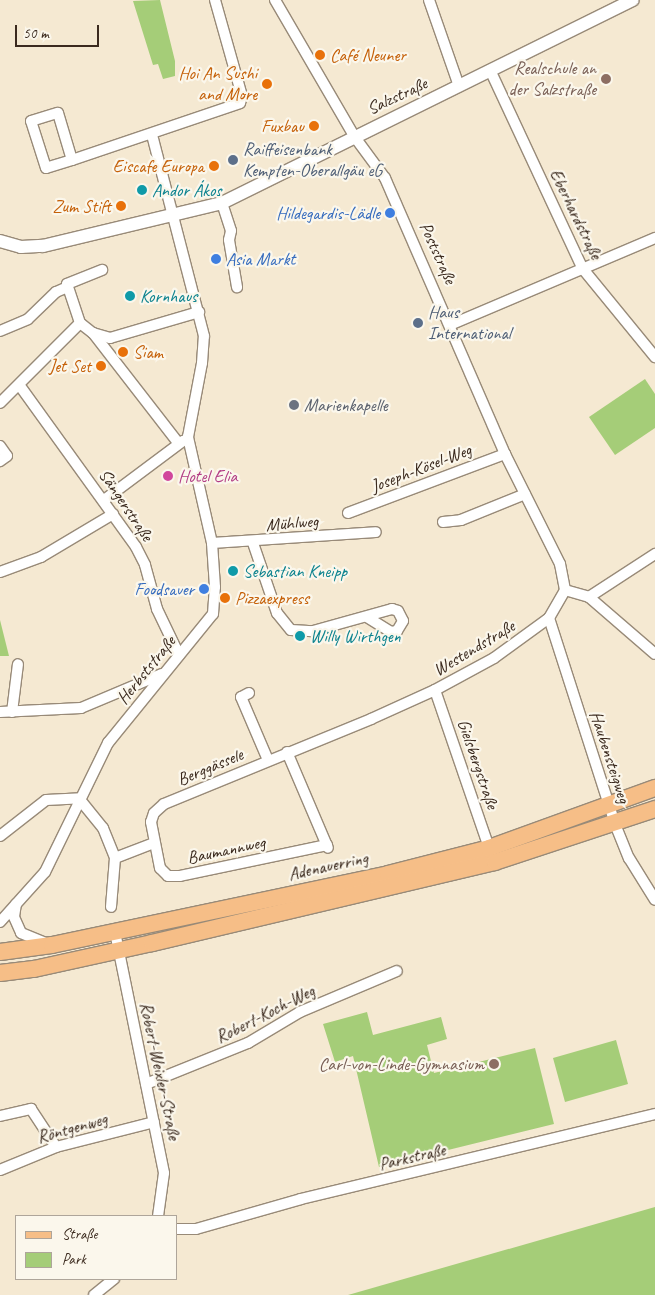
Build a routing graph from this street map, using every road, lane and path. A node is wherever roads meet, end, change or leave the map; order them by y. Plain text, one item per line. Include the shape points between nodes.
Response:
1 (215, 0) edge
2 (274, 0) edge
3 (429, 0) edge
4 (632, 0) edge
5 (490, 70) junction
6 (459, 86) junction
7 (152, 135) junction
8 (354, 136) junction
9 (72, 160) junction
10 (222, 203) junction
11 (175, 215) junction
12 (655, 238) edge
13 (0, 241) edge
14 (583, 269) junction
15 (102, 270) dead end
16 (68, 287) junction
17 (237, 287) dead end
18 (199, 312) junction
19 (80, 323) junction
20 (450, 325) junction
21 (0, 331) edge
22 (93, 333) junction
23 (655, 358) edge
24 (20, 386) junction
25 (0, 403) edge
26 (188, 437) junction
27 (179, 444) junction
28 (0, 446) edge
29 (505, 454) junction
30 (0, 461) edge
31 (525, 494) junction
32 (104, 500) junction
33 (348, 513) dead end
34 (113, 514) junction
35 (443, 522) dead end
36 (376, 532) dead end
37 (212, 543) junction
38 (253, 543) junction
39 (655, 554) edge
40 (0, 572) edge
41 (565, 590) junction
42 (589, 596) junction
43 (367, 617) dead end
44 (549, 618) junction
45 (655, 654) edge
46 (180, 655) junction
47 (18, 664) dead end
48 (164, 672) junction
49 (435, 690) junction
50 (249, 693) dead end
51 (0, 712) edge
52 (12, 712) junction
53 (287, 752) junction
54 (268, 760) junction
55 (655, 788) edge
56 (81, 800) junction
57 (608, 805) junction
58 (655, 809) edge
59 (615, 824) junction
60 (0, 836) edge
61 (154, 843) junction
62 (489, 848) junction
63 (115, 858) junction
64 (655, 900) edge
65 (16, 902) junction
66 (111, 907) dead end
67 (0, 922) edge
68 (115, 932) junction
69 (52, 945) junction
70 (118, 950) junction
71 (0, 952) edge
72 (397, 970) dead end
73 (0, 973) edge
74 (146, 1084) junction
75 (655, 1114) edge
76 (0, 1116) edge
77 (154, 1122) junction
78 (56, 1147) junction
79 (0, 1170) edge
80 (158, 1215) edge
81 (178, 1229) edge
82 (113, 1280) edge
83 (94, 1295) edge

1 - 7 street via 242,100 233,108
2 - 8 street, Poststraße
3 - 6 street
4 - 5 street, Salzstraße
5 - 6 street, Salzstraße
5 - 14 street, Eberhardstraße
6 - 8 street, Salzstraße
7 - 9 street
7 - 11 street
8 - 10 street, Salzstraße
8 - 20 street, Poststraße via 385,178
9 - 9 street via 58,113 31,121 46,168
10 - 11 street, Salzstraße
10 - 17 street via 231,231 228,240
11 - 13 street, Salzstraße via 43,246 21,247
11 - 18 street
12 - 14 street
14 - 20 street
14 - 23 street, Eberhardstraße
15 - 16 street via 67,284
16 - 19 street
16 - 21 street via 56,292 28,318
18 - 22 street via 110,338
18 - 26 street via 204,346
19 - 22 street
19 - 24 street
20 - 29 street, Poststraße
22 - 27 street
24 - 25 street
24 - 32 street, Sängerstraße
26 - 27 street
26 - 37 street, Herbststraße
27 - 32 street
28 - 30 street via 8,456
29 - 31 street, Poststraße
29 - 33 street, Joseph-Kösel-Weg
31 - 35 street via 461,520
31 - 41 street, Poststraße via 560,564
32 - 34 street, Sängerstraße
34 - 40 street via 42,558
34 - 46 street, Sängerstraße via 145,566 156,609
36 - 38 street, Mühlweg
37 - 38 street, Mühlweg
37 - 46 street, Herbststraße via 216,587 213,614
38 - 43 street via 277,613 291,630 313,632
39 - 42 street
41 - 42 street
41 - 44 street, Westendstraße
42 - 45 street
44 - 49 street, Westendstraße via 494,658
44 - 57 street, Haubensteigweg
46 - 48 street, Herbststraße
47 - 52 street
48 - 52 street via 81,708
48 - 56 street, Herbststraße via 108,743
49 - 53 street, Westendstraße
49 - 62 street, Gielsbergstraße
50 - 54 street via 241,697
51 - 52 street
53 - 54 street, Westendstraße
53 - 61 street, Baumannweg via 327,847 168,876 160,868
54 - 61 street, Berggässele via 164,804 154,813 151,822
55 - 57 main road, Adenauerring
56 - 60 street via 46,800
56 - 63 street via 102,828
56 - 65 street, Herbststraße via 45,872
57 - 59 street, Haubensteigweg
57 - 62 main road, Adenauerring
58 - 59 main road, Adenauerring
59 - 64 street, Haubensteigweg via 629,858
59 - 70 main road, Adenauerring via 486,864
61 - 63 street
62 - 68 main road, Adenauerring via 388,874
63 - 66 street
65 - 67 street, Herbststraße
65 - 69 street via 14,917 22,933
68 - 69 main road, Adenauerring
68 - 70 street, Robert-Weixler-Straße
69 - 71 main road, Adenauerring
70 - 73 main road, Adenauerring via 34,969
70 - 74 street, Robert-Weixler-Straße
72 - 74 street, Robert-Koch-Weg via 300,1012 239,1047
74 - 77 street, Robert-Weixler-Straße
75 - 81 street, Parkstraße via 301,1199 196,1228
76 - 78 street via 31,1110
77 - 78 street, Röntgenweg
77 - 80 street, Robert-Weixler-Straße via 164,1173
78 - 79 street, Röntgenweg
82 - 83 street

